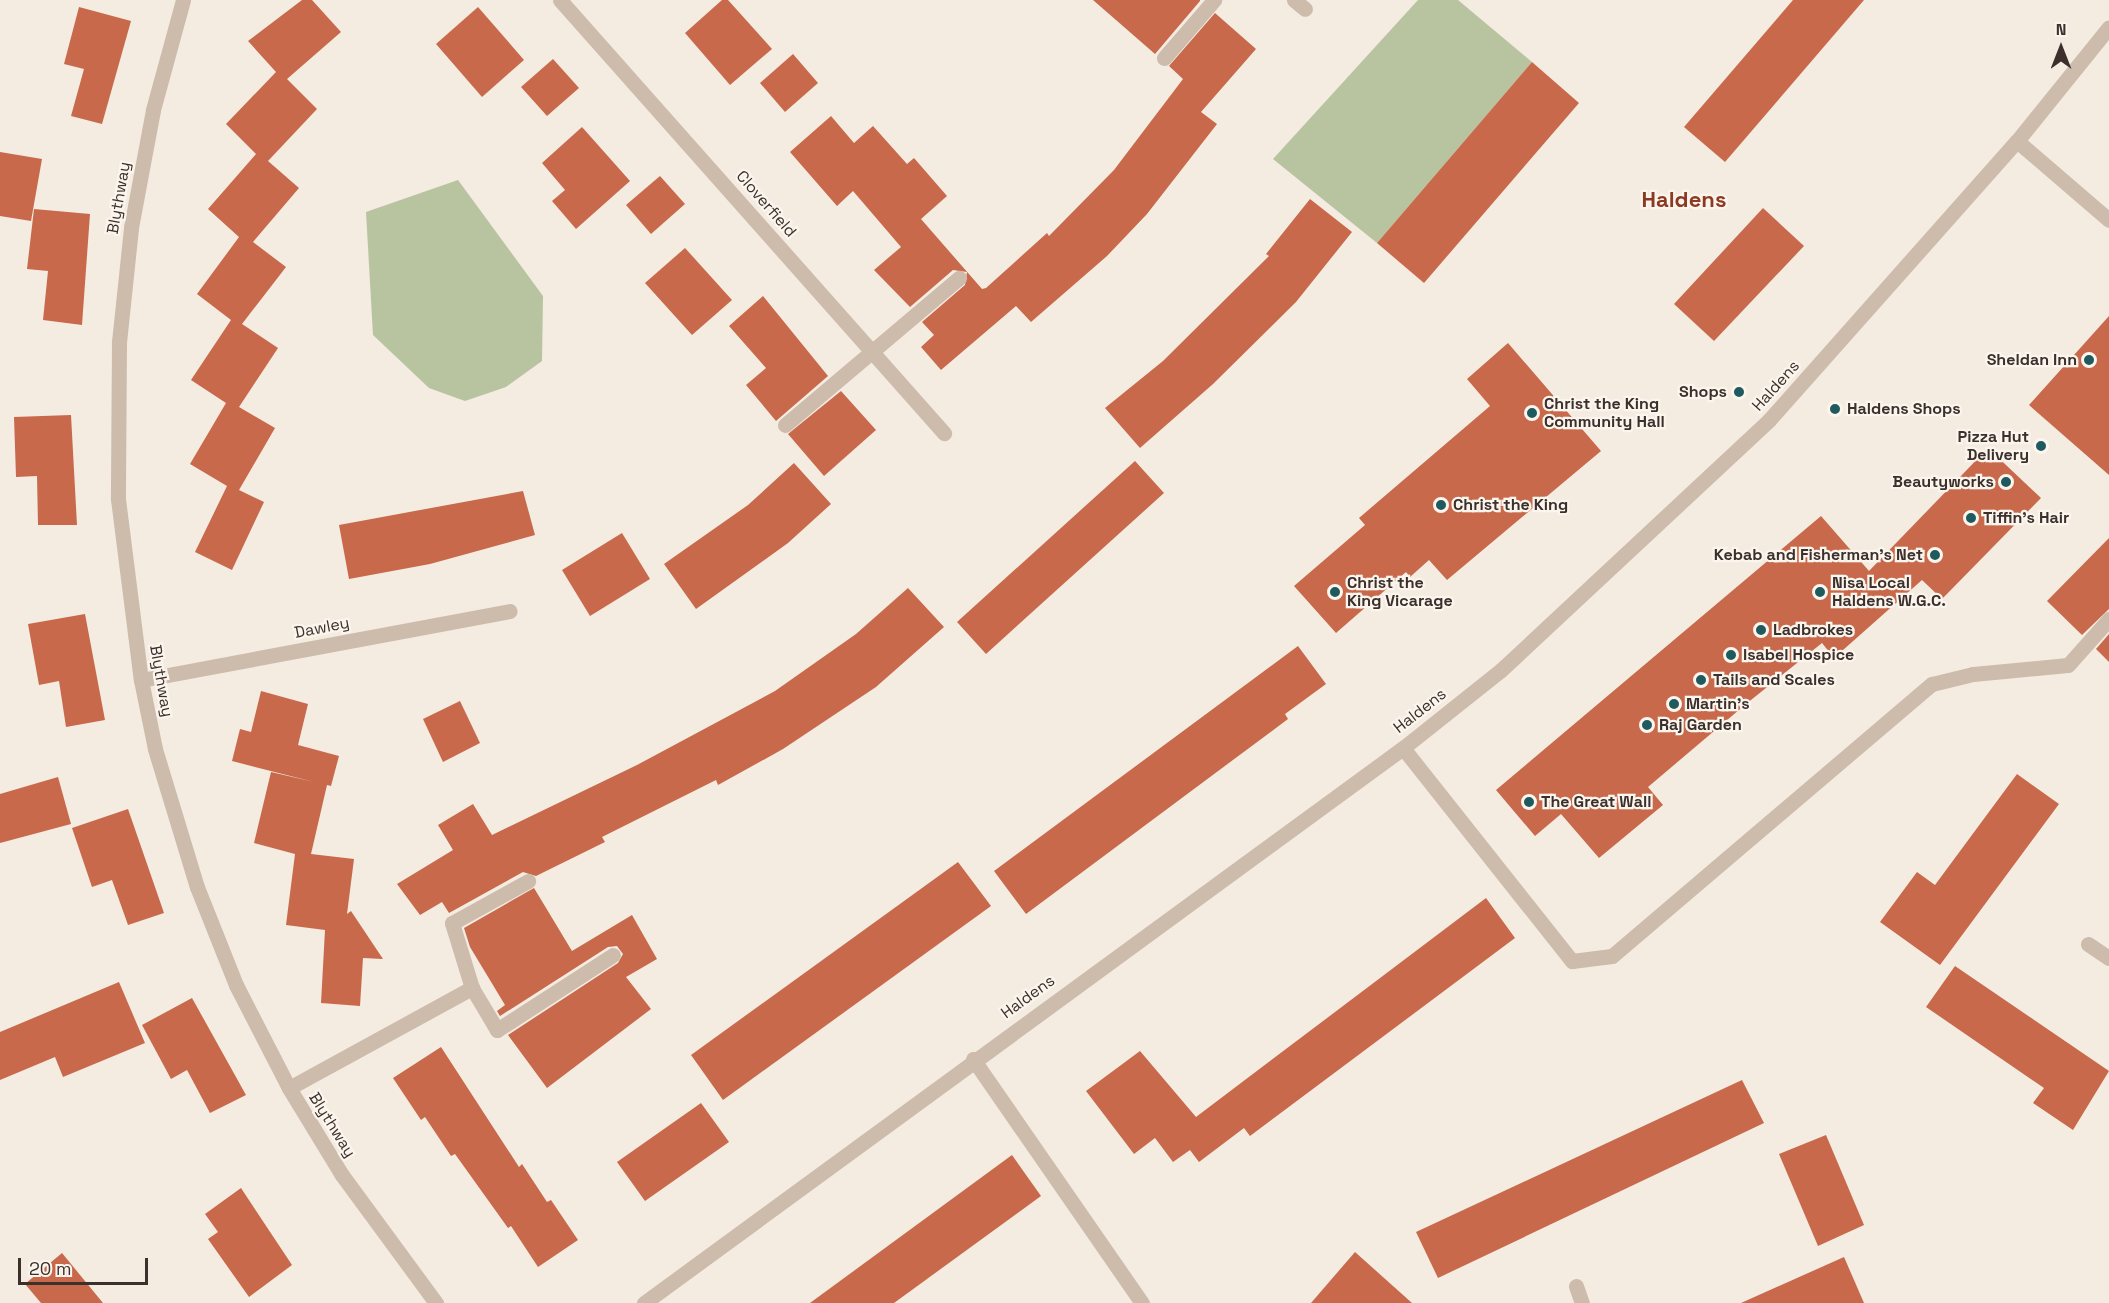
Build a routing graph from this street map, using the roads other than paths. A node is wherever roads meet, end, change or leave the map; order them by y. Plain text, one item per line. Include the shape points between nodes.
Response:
1 (183, 0) edge
2 (560, 0) edge
3 (1214, 0) edge
4 (2109, 27) edge
5 (1164, 58) dead end
6 (2017, 141) junction
7 (2109, 220) edge
8 (959, 278) dead end
9 (873, 352) junction
10 (785, 425) dead end
11 (944, 433) dead end
12 (510, 611) dead end
13 (2109, 619) edge
14 (141, 680) junction
15 (1403, 748) junction
16 (528, 881) dead end
17 (2088, 944) dead end
18 (613, 955) dead end
19 (2109, 958) edge
20 (472, 988) junction
21 (973, 1059) junction
22 (289, 1088) junction
23 (1576, 1286) dead end
24 (436, 1303) edge
25 (644, 1303) edge
26 (1142, 1303) edge
27 (1582, 1303) edge

1 - 14 street, Blythway via 153,110 131,228 119,343 118,499
2 - 9 street, Cloverfield
3 - 5 street
4 - 6 street, Haldens
6 - 7 street
6 - 15 street, Haldens via 1769,420 1501,670
8 - 9 street
9 - 10 street
9 - 11 street, Cloverfield
12 - 14 street, Dawley
13 - 15 street via 2068,665 1973,674 1932,684 1612,956 1572,961
14 - 22 street, Blythway via 155,749 197,887 236,985
15 - 21 street, Haldens
16 - 20 street via 452,923
17 - 19 street
18 - 20 street via 497,1030
20 - 22 street
21 - 25 street, Haldens
21 - 26 street
22 - 24 street, Blythway via 342,1175
23 - 27 street

